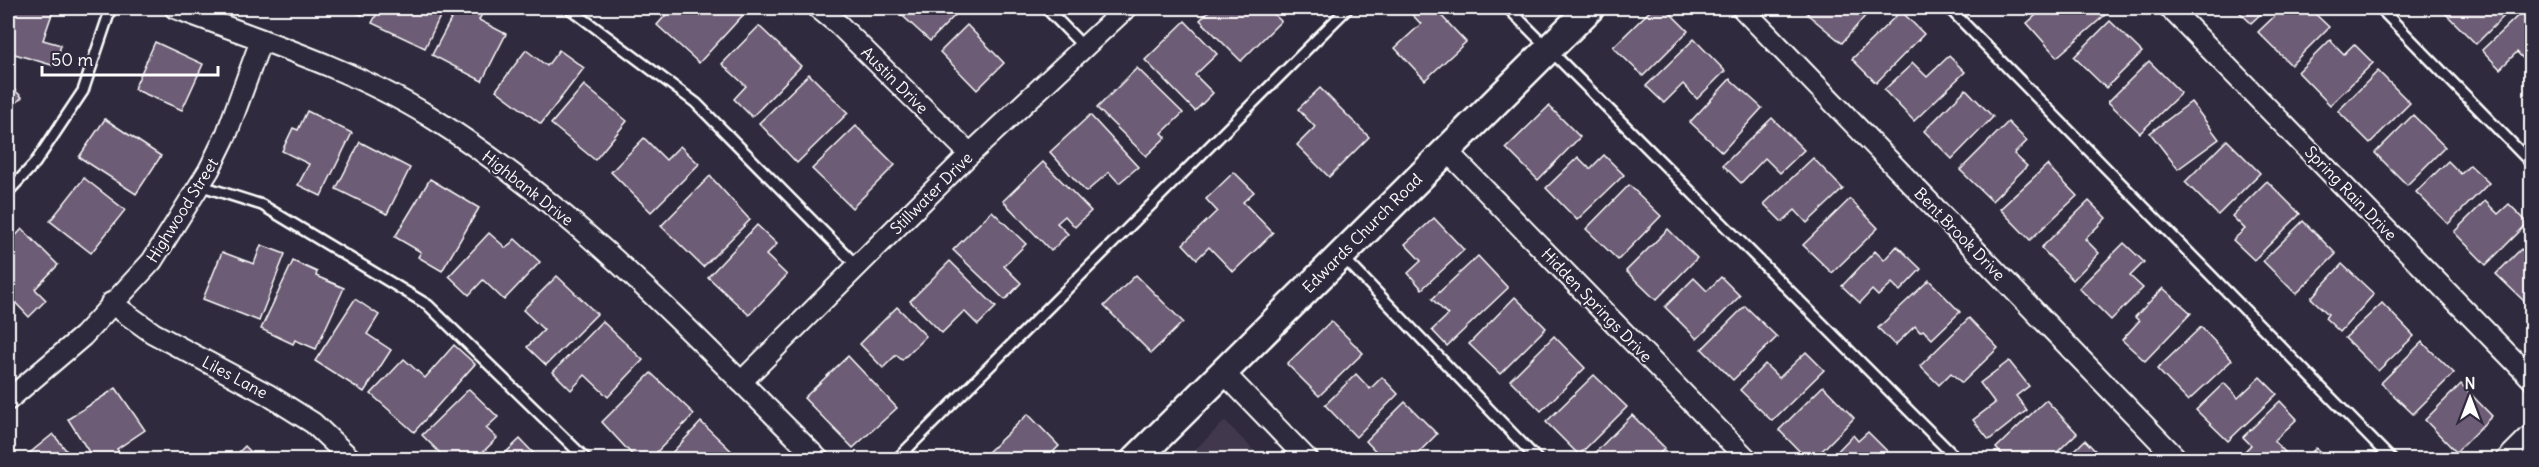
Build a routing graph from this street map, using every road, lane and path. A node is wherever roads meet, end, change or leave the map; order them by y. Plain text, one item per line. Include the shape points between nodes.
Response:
1 (111, 8) edge
2 (175, 8) edge
3 (569, 8) edge
4 (818, 8) edge
5 (1046, 8) edge
6 (1126, 8) edge
7 (1348, 8) edge
8 (1508, 8) edge
9 (1590, 8) edge
10 (1742, 8) edge
11 (1949, 8) edge
12 (2170, 8) edge
13 (2380, 8) edge
14 (261, 40) junction
15 (1084, 47) junction
16 (1549, 48) junction
17 (1446, 150) junction
18 (970, 154) junction
19 (2532, 164) edge
20 (199, 185) junction
21 (8, 192) edge
22 (1341, 255) junction
23 (857, 266) junction
24 (111, 303) junction
25 (1222, 372) junction
26 (2532, 379) edge
27 (741, 382) junction
28 (8, 400) edge
29 (2532, 434) edge
30 (352, 459) edge
31 (587, 459) edge
32 (819, 459) edge
33 (896, 459) edge
34 (1135, 459) edge
35 (1308, 459) edge
36 (1538, 459) edge
37 (1748, 459) edge
38 (1958, 459) edge
39 (2178, 459) edge
40 (2391, 459) edge
41 (2506, 459) edge

1 - 21 lane via 83,91 35,163
2 - 14 street, Highbank Drive
3 - 23 lane via 696,103
4 - 18 street, Austin Drive
5 - 15 lane
6 - 15 street, Stillwater Drive
7 - 33 lane
8 - 16 lane
9 - 16 street, Edwards Church Road
10 - 39 street, Bent Brook Drive
11 - 40 lane
12 - 26 street, Spring Rain Drive
13 - 19 lane
14 - 20 street, Highwood Street via 227,133
14 - 27 street, Highbank Drive via 348,74 427,115 519,177 615,258
15 - 18 street, Stillwater Drive
16 - 17 street, Edwards Church Road
16 - 38 lane
17 - 22 street, Edwards Church Road
17 - 37 street, Hidden Springs Drive
18 - 23 street, Stillwater Drive
20 - 24 street, Highwood Street via 152,261
20 - 31 lane via 262,205 428,304
22 - 25 street, Edwards Church Road
22 - 36 lane
23 - 27 street, Stillwater Drive
24 - 28 street, Highwood Street via 83,336
24 - 30 street, Liles Lane via 173,345 236,376 313,423
25 - 34 street, Edwards Church Road
25 - 35 street
27 - 32 street, Highbank Drive
29 - 41 street

